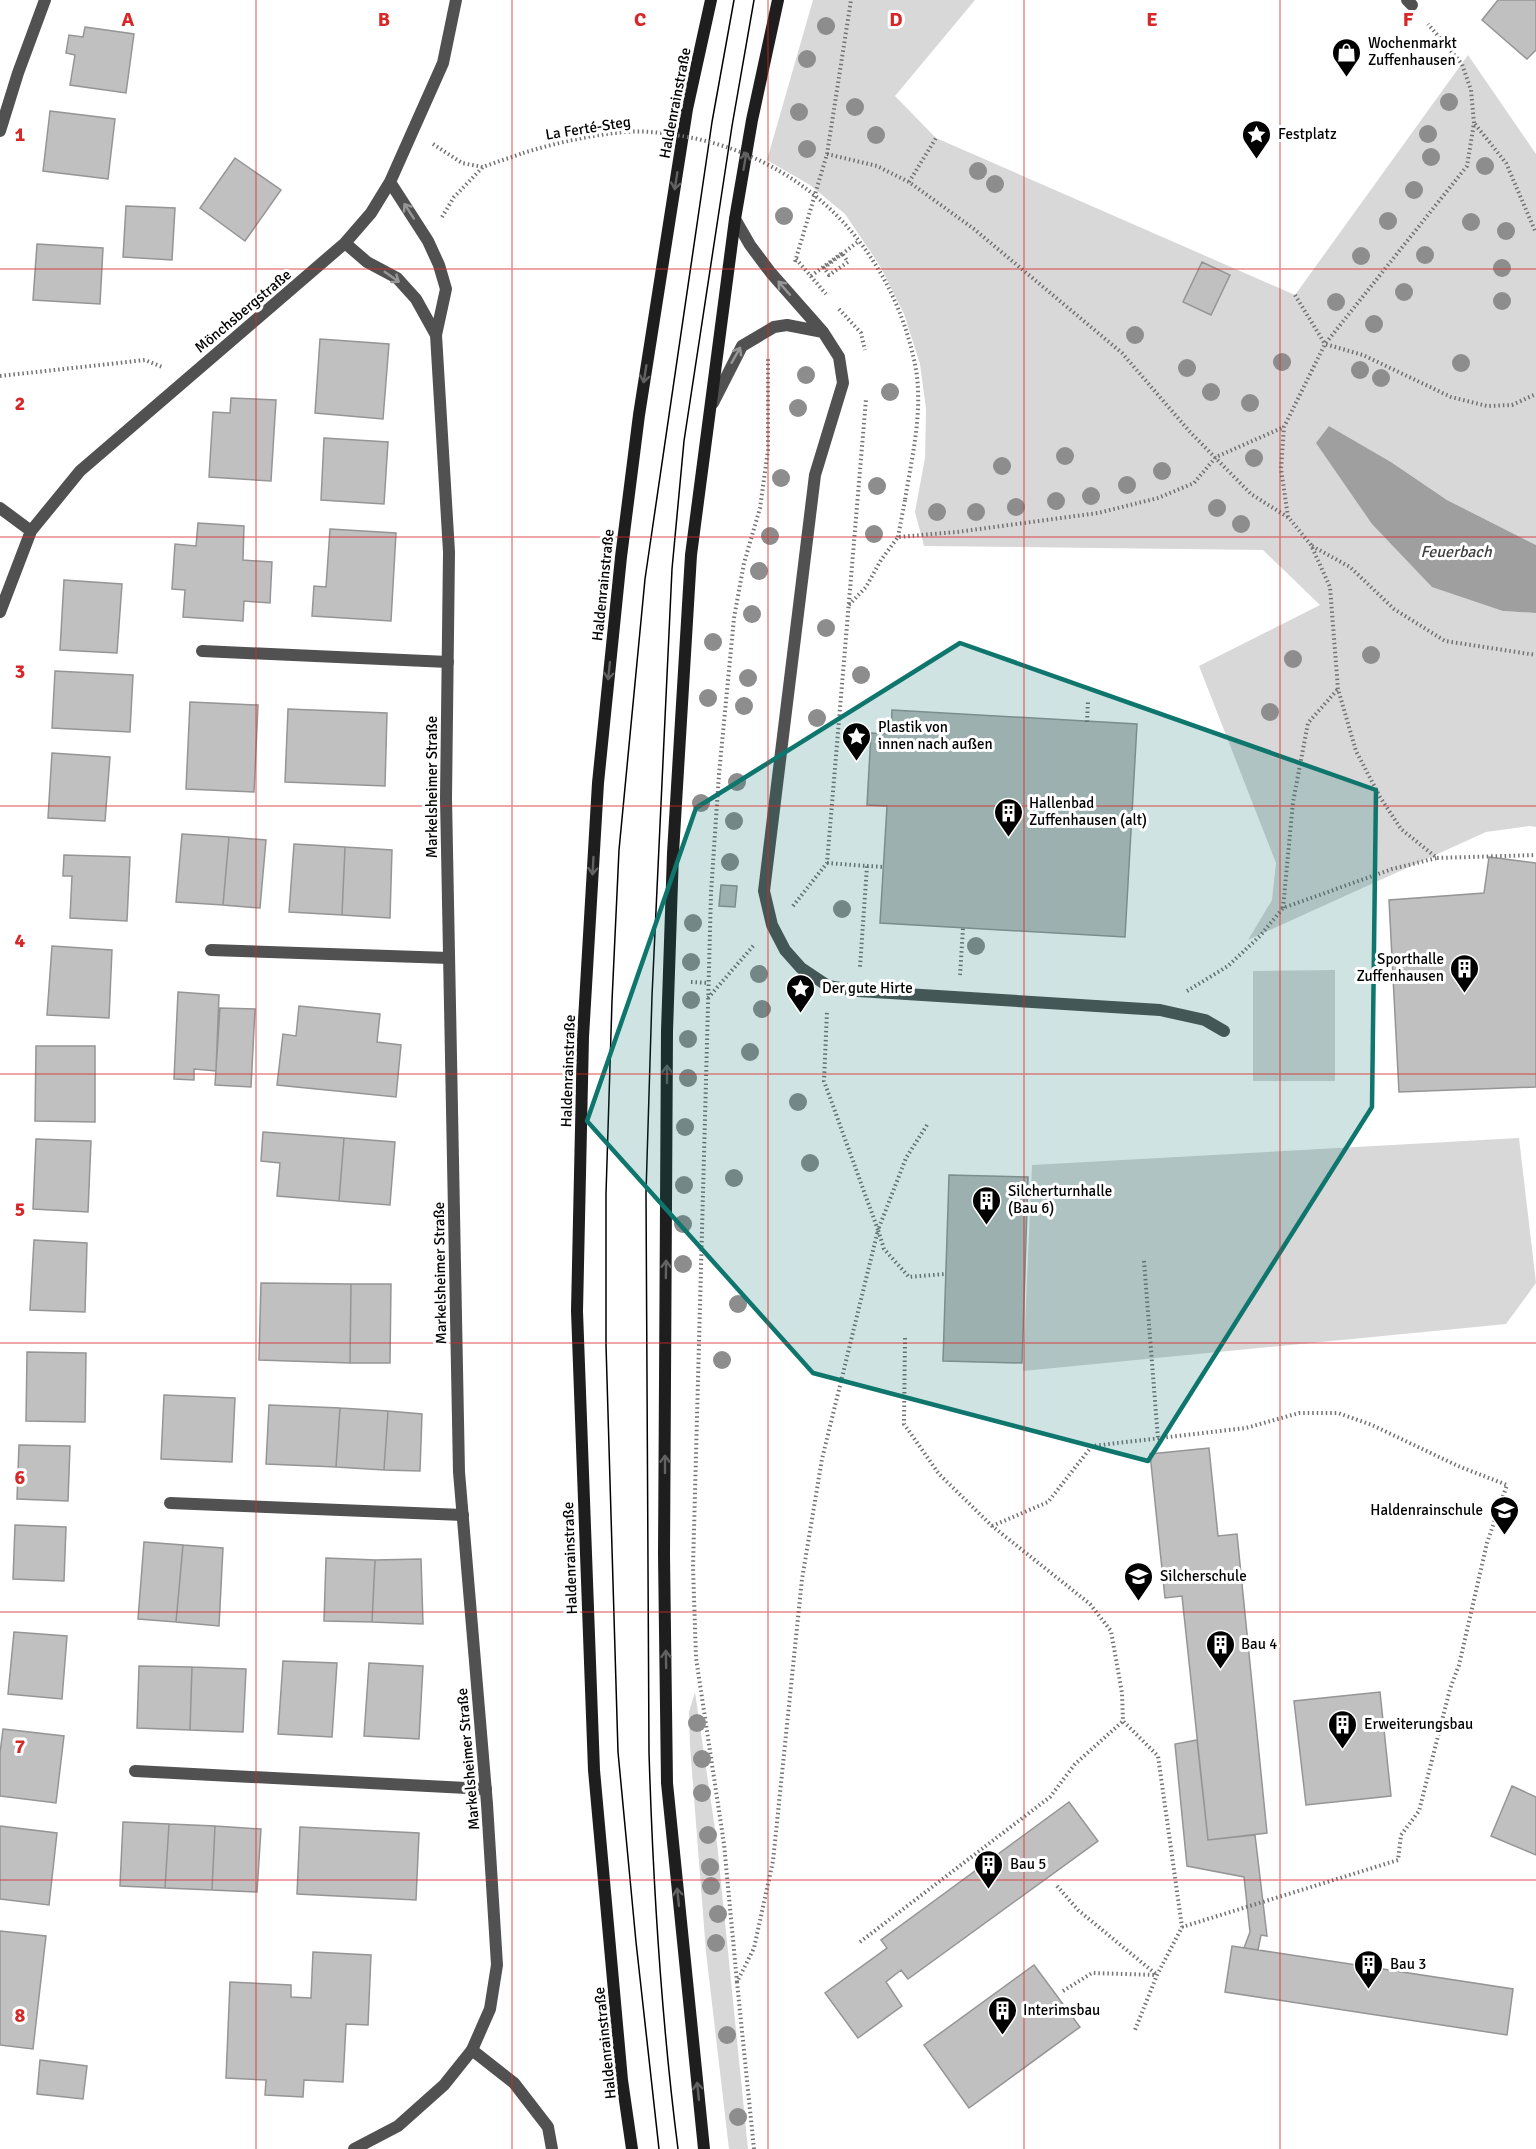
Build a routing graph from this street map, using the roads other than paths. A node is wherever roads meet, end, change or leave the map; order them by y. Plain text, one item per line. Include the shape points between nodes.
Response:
1 (45, 0) edge
2 (456, 0) edge
3 (711, 0) edge
4 (778, 0) edge
5 (0, 131) edge
6 (390, 182) junction
7 (735, 219) junction
8 (345, 243) junction
9 (823, 332) junction
10 (436, 335) junction
11 (711, 407) junction
12 (0, 508) edge
13 (31, 531) junction
14 (0, 612) edge
15 (201, 651) dead end
16 (448, 662) junction
17 (211, 950) dead end
18 (449, 958) junction
19 (1224, 1031) dead end
20 (170, 1503) dead end
21 (463, 1515) junction
22 (135, 1772) dead end
23 (486, 1789) junction
24 (472, 2050) junction
25 (354, 2149) edge
26 (552, 2149) edge
27 (632, 2149) edge
28 (704, 2149) edge

1 - 5 street
2 - 6 street, Mönchsbergstraße via 443,63
3 -> 27 main road, Haldenrainstraße via 687,109 621,557 598,783 583,1037 577,1311 584,1545 594,1770 622,2080
7 -> 4 main road
6 - 8 street, Mönchsbergstraße
10 -> 6 street, Markelsheimer Straße via 446,290 439,265
9 -> 7 street via 785,291
7 - 11 main road
8 -> 10 street, Markelsheimer Straße via 367,262 397,278 416,299
8 - 13 street, Mönchsbergstraße via 80,471
11 -> 9 street via 742,345 774,327 787,325
9 - 19 street via 839,357 843,383 814,475 764,891 772,925 785,950 801,968 828,986 1148,1010 1205,1020
10 - 16 street, Markelsheimer Straße via 449,552
28 -> 11 main road via 667,1783 664,1556 667,1031 673,853 692,555
12 - 13 street
13 - 14 street, Mönchsbergstraße
15 - 16 street
16 - 18 street, Markelsheimer Straße
17 - 18 street
18 - 21 street, Markelsheimer Straße
20 - 21 street
21 - 23 street, Markelsheimer Straße
22 - 23 street
23 - 24 street, Markelsheimer Straße via 497,1965 490,2009
24 - 25 street, Markelsheimer Straße via 444,2085 398,2126
24 - 26 street via 514,2084 548,2127

